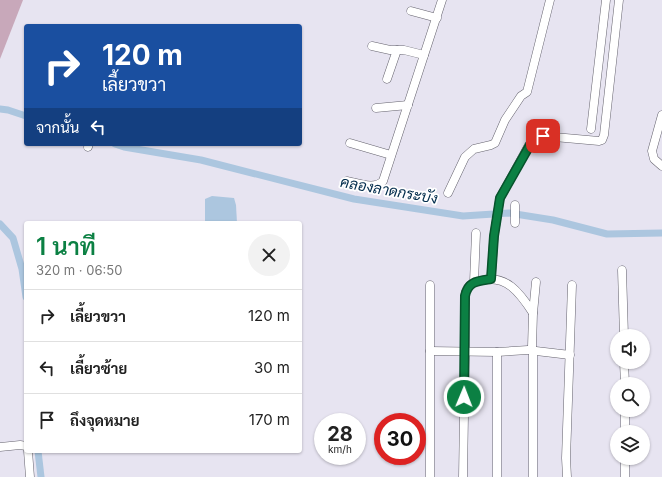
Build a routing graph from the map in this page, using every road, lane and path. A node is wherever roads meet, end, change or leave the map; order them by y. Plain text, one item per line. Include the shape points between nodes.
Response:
1 (442, 0) edge
2 (550, 0) edge
3 (606, 0) edge
4 (619, 0) edge
5 (411, 11) dead end
6 (437, 18) junction
7 (372, 46) dead end
8 (397, 50) junction
9 (424, 55) junction
10 (387, 79) dead end
11 (408, 105) junction
12 (376, 108) dead end
13 (662, 115) edge
14 (591, 129) dead end
15 (350, 143) dead end
16 (391, 155) junction
17 (662, 166) edge
18 (347, 181) dead end
19 (448, 193) dead end
20 (515, 206) dead end
21 (515, 223) dead end
22 (476, 233) dead end
23 (622, 270) dead end
24 (491, 279) junction
25 (474, 282) junction
26 (536, 282) dead end
27 (430, 285) dead end
28 (572, 285) dead end
29 (533, 313) junction
30 (624, 329) edge
31 (532, 350) junction
32 (430, 351) junction
33 (466, 352) junction
34 (497, 352) junction
35 (570, 355) junction
36 (24, 446) edge
37 (0, 447) edge
38 (28, 453) edge
39 (625, 465) edge
40 (30, 477) edge
41 (430, 477) edge
42 (463, 477) edge
43 (497, 477) edge
44 (533, 477) edge
45 (567, 477) edge
46 (625, 477) edge

1 - 6 street
2 - 19 street via 527,92 521,96 505,120 495,143 474,150 465,157
3 - 14 street
4 - 24 street via 602,140 543,136 537,137 530,145 500,198
5 - 6 street
6 - 9 street
7 - 8 street
8 - 9 street
8 - 10 street
9 - 11 street
11 - 12 street
11 - 16 street
13 - 17 street via 652,151 654,159
15 - 16 street
16 - 18 street via 380,184 374,186
20 - 21 street
22 - 25 street
23 - 30 street
24 - 25 street
24 - 29 street via 510,285
25 - 33 street via 468,286 465,296
26 - 29 street
27 - 32 street
28 - 35 street
29 - 31 street
31 - 34 street
31 - 35 street
31 - 44 street
32 - 33 street
32 - 41 street
33 - 34 street
33 - 42 street
34 - 43 street
35 - 45 street
36 - 37 street
38 - 40 street
39 - 46 street

